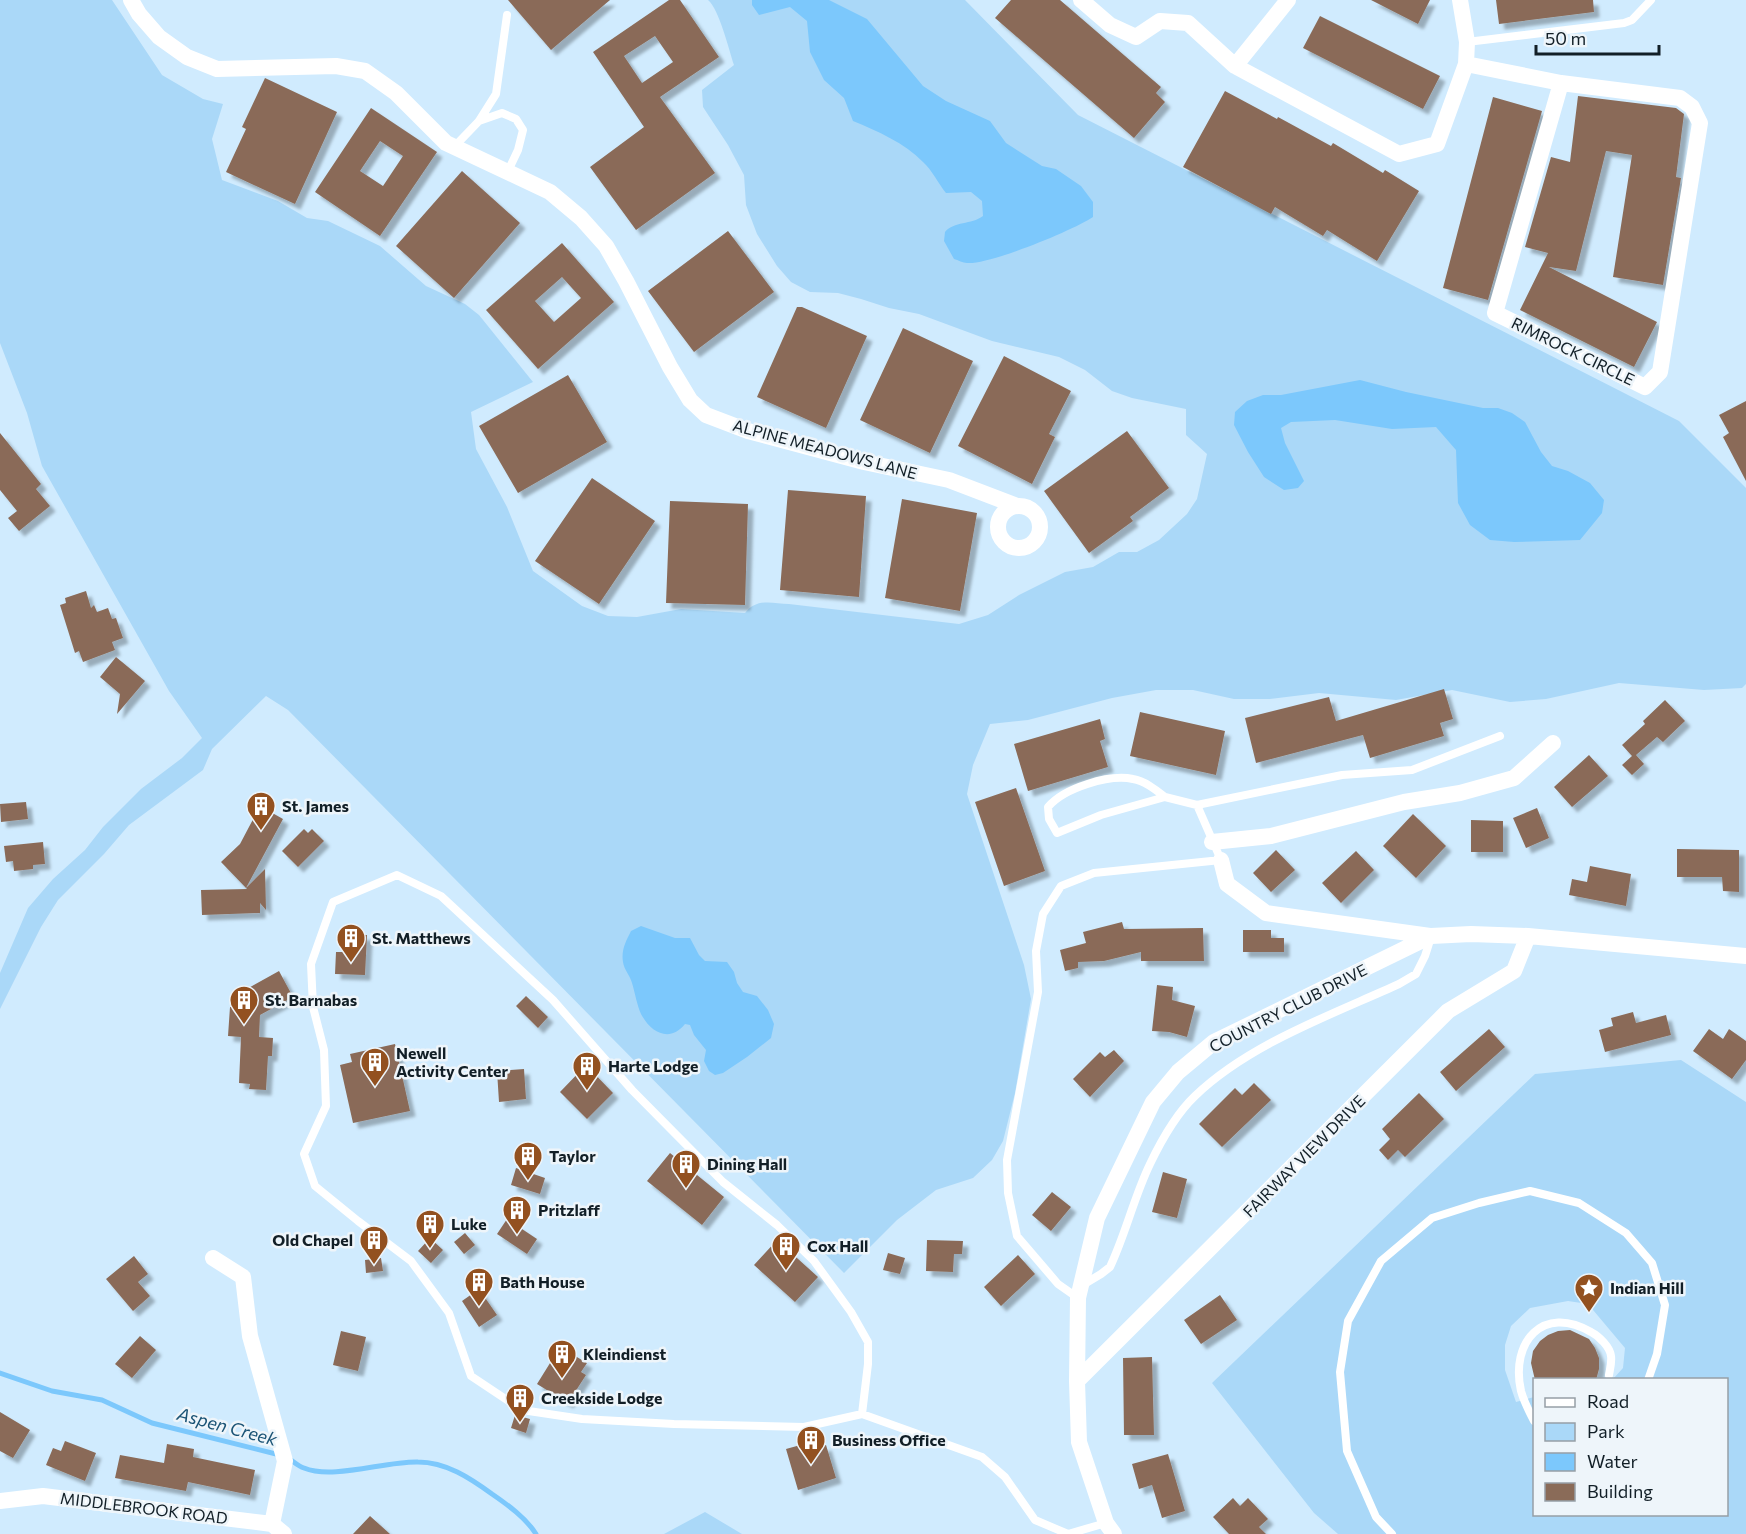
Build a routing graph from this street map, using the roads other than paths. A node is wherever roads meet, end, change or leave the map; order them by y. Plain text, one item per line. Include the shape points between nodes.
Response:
1 (131, 0) edge
2 (1082, 0) edge
3 (1288, 0) edge
4 (1460, 0) edge
5 (1651, 0) edge
6 (507, 15) dead end
7 (1467, 42) junction
8 (1466, 64) junction
9 (1235, 66) junction
10 (1561, 83) junction
11 (479, 122) junction
12 (454, 147) junction
13 (508, 171) junction
14 (1017, 506) dead end
15 (1500, 736) dead end
16 (1553, 743) dead end
17 (1165, 797) junction
18 (1197, 805) junction
19 (1212, 842) junction
20 (1221, 860) junction
21 (1431, 936) junction
22 (1528, 936) junction
23 (1746, 956) edge
24 (213, 1258) dead end
25 (1079, 1292) junction
26 (1609, 1375) dead end
27 (1649, 1378) edge
28 (1077, 1381) junction
29 (862, 1414) junction
30 (1533, 1419) edge
31 (0, 1502) edge
32 (278, 1529) edge
33 (1110, 1529) edge
34 (1392, 1534) edge

1 - 12 street, ALPINE MEADOWS LANE via 159,37 187,57 217,69 336,66 365,71 396,93
2 - 9 street via 1110,25 1136,37 1160,21 1188,23
3 - 9 street
4 - 7 street
5 - 7 lane via 1624,23
6 - 11 lane via 496,94
7 - 8 street
8 - 9 street via 1437,144 1400,154
8 - 10 street, RIMROCK CIRCLE
10 - 10 street, RIMROCK CIRCLE via 1680,98 1692,107 1700,123 1660,372 1645,387 1495,313
11 - 12 lane
11 - 13 lane via 502,113 516,119 523,130
12 - 13 street, ALPINE MEADOWS LANE
13 - 14 street, ALPINE MEADOWS LANE via 550,192 606,246 670,367 690,400 706,415 748,432 949,480
15 - 18 lane via 1412,770 1342,775
16 - 19 street via 1514,777 1503,781 1271,836
17 - 17 lane via 1136,779 1097,781 1054,800 1048,807 1049,819 1057,833 1101,815
17 - 18 lane
18 - 19 lane
19 - 20 lane
20 - 21 street via 1227,884 1266,914
20 - 25 lane via 1094,873 1061,886 1043,914 1036,951 1038,992 1007,1160 1008,1193 1017,1236 1058,1284
21 - 22 street, COUNTRY CLUB DRIVE
21 - 25 lane via 1416,974 1239,1060 1194,1096 1150,1165 1110,1267
21 - 25 street, COUNTRY CLUB DRIVE via 1214,1042 1178,1072 1153,1102 1097,1218
22 - 23 street, COUNTRY CLUB DRIVE
22 - 28 street, FAIRWAY VIEW DRIVE via 1514,971 1448,1011
24 - 32 street via 243,1277 249,1336 285,1461
25 - 28 street, COUNTRY CLUB DRIVE
26 - 30 lane via 1611,1355 1599,1336 1582,1326 1559,1321 1538,1328 1527,1340 1519,1365 1525,1405
27 - 34 lane via 1665,1305 1652,1263 1626,1233 1580,1203 1530,1191 1432,1218 1381,1261 1348,1321 1340,1372 1347,1451 1376,1517
28 - 33 street, COUNTRY CLUB DRIVE via 1079,1442
29 - 29 lane via 868,1342 830,1281 777,1225 723,1182 632,1090 553,1000 441,896 397,875 333,902 311,964 313,1007 324,1050 326,1106 304,1154 315,1186 411,1261 449,1313 471,1376 522,1410 582,1419 804,1427
29 - 33 lane via 982,1457 1005,1478 1035,1520 1068,1534
31 - 32 street, MIDDLEBROOK ROAD via 43,1496

